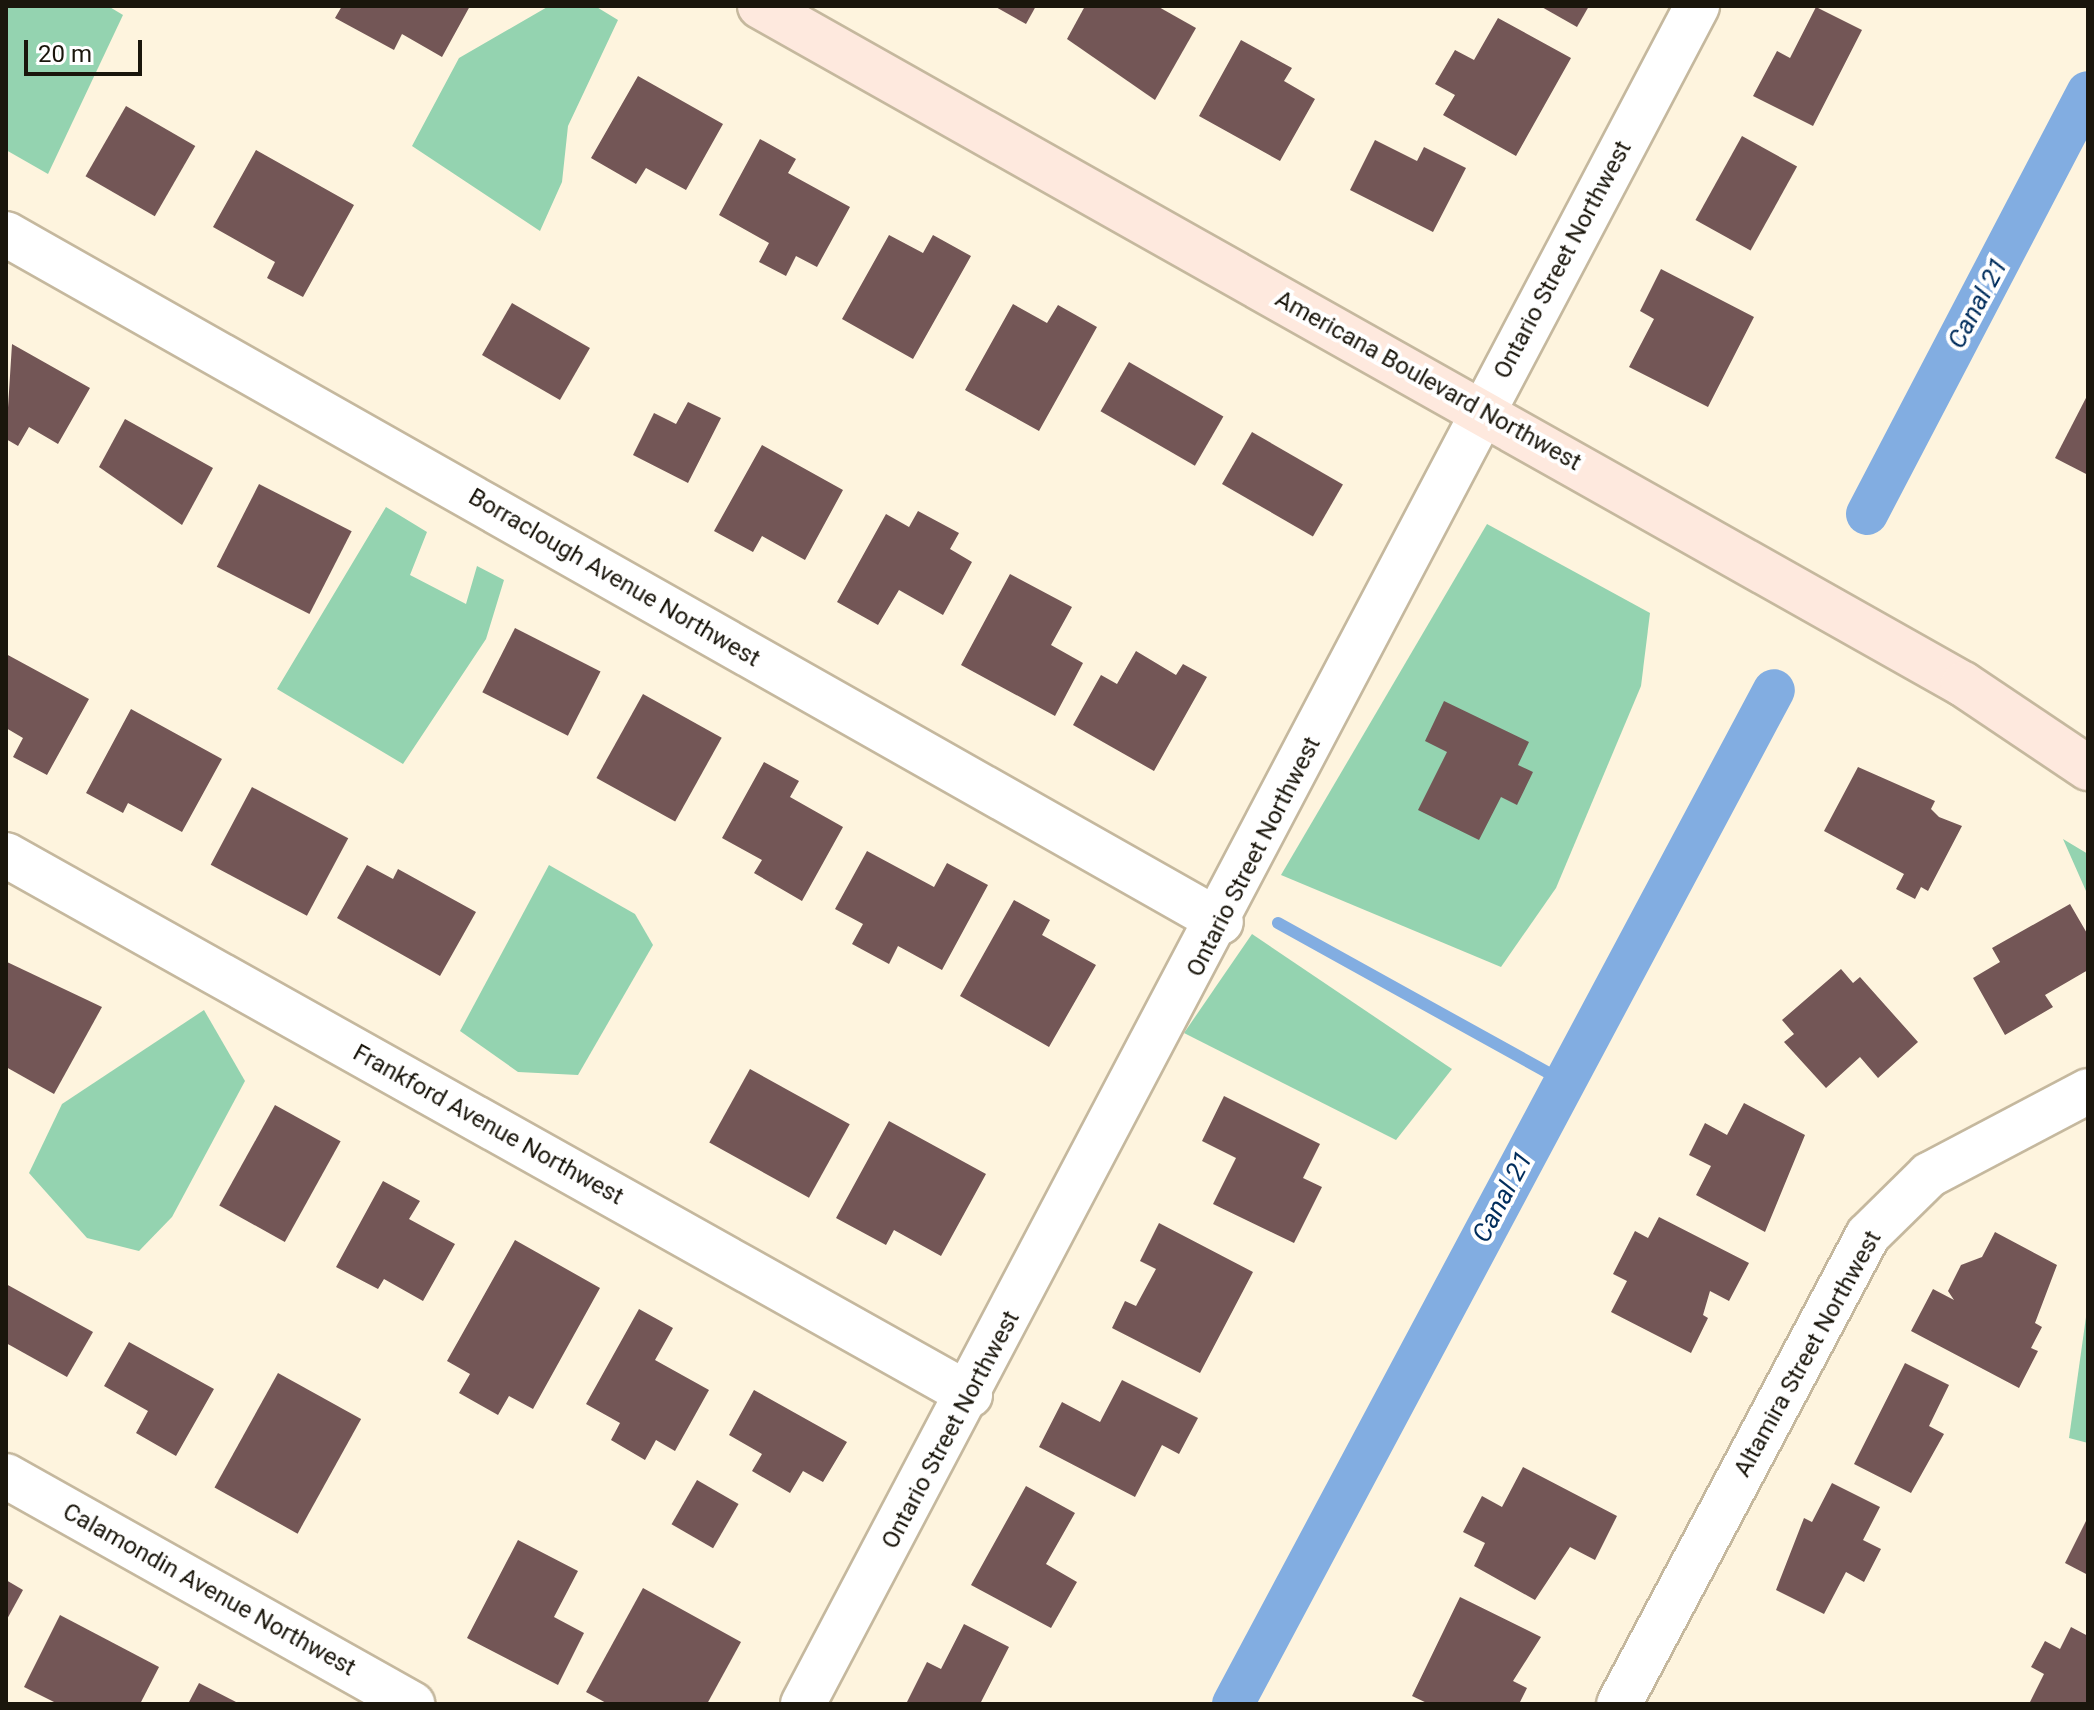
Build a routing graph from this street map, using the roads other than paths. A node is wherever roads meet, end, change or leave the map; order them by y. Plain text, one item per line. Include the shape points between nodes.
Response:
1 (760, 6) edge
2 (1697, 6) edge
3 (6, 234) edge
4 (1483, 412) junction
5 (2088, 768) edge
6 (6, 855) edge
7 (1221, 922) junction
8 (2088, 1091) edge
9 (970, 1395) junction
10 (6, 1476) edge
11 (412, 1704) edge
12 (803, 1704) edge
13 (1619, 1704) edge

1 - 4 street, Americana Boulevard Northwest
2 - 4 street, Ontario Street Northwest
3 - 7 street, Borraclough Avenue Northwest
4 - 5 street, Americana Boulevard Northwest via 1963,684
4 - 7 street, Ontario Street Northwest
6 - 9 street, Frankford Avenue Northwest
7 - 9 street, Ontario Street Northwest
8 - 13 street, Altamira Street Northwest via 1929,1175 1868,1235
9 - 12 street, Ontario Street Northwest
10 - 11 street, Calamondin Avenue Northwest

